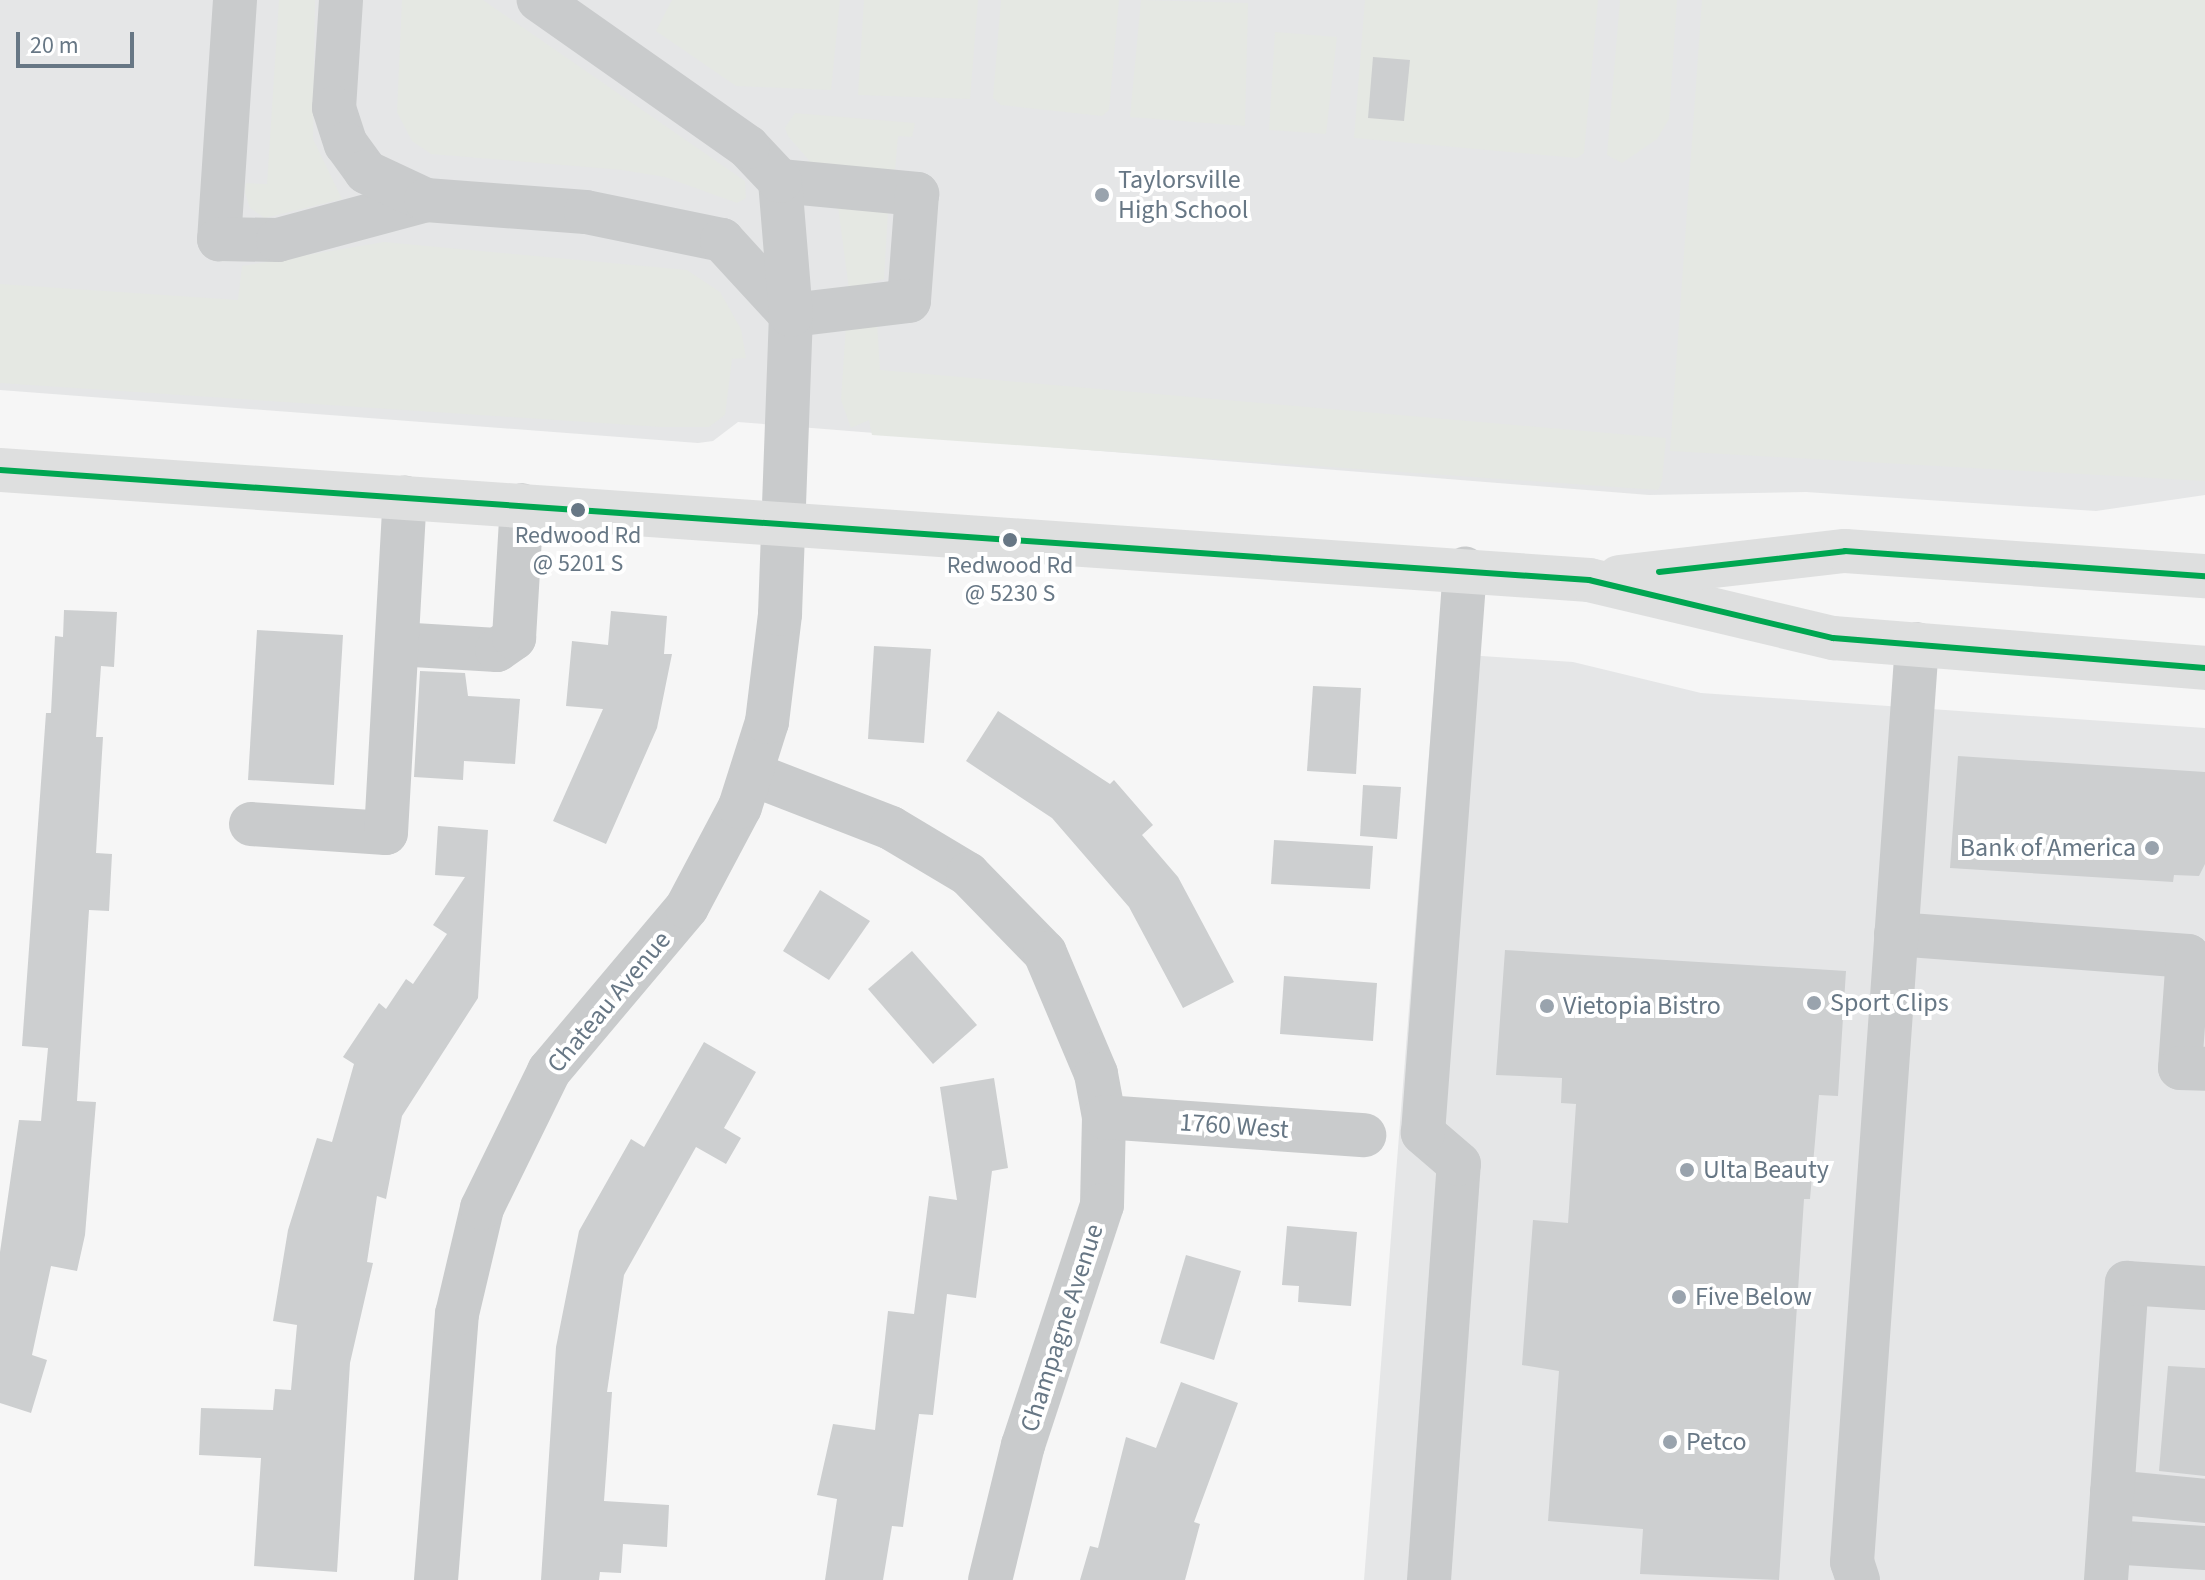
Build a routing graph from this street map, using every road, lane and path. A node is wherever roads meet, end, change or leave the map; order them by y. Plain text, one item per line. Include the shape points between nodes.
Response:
1 (235, 0) edge
2 (341, 0) edge
3 (539, 0) edge
4 (780, 181) junction
5 (426, 200) junction
6 (791, 315) junction
7 (0, 470) edge
8 (405, 498) junction
9 (522, 505) junction
10 (786, 523) junction
11 (1465, 569) junction
12 (2205, 576) edge
13 (1589, 580) junction
14 (397, 644) junction
15 (1917, 644) junction
16 (2205, 668) edge
17 (752, 774) junction
18 (251, 824) dead end
19 (1896, 934) junction
20 (2205, 1069) edge
21 (1104, 1117) junction
22 (1364, 1135) dead end
23 (2205, 1288) edge
24 (2112, 1492) junction
25 (2205, 1501) edge
26 (2205, 1548) edge
27 (2107, 1561) edge
28 (436, 1580) edge
29 (990, 1580) edge
30 (1429, 1580) edge
31 (1858, 1580) edge

1 - 5 street via 219,239 278,240
2 - 5 street via 334,108 346,144 366,172 389,188
3 - 4 street via 748,147
4 - 6 street, Chateau Avenue
4 - 6 street via 917,194 909,301
5 - 6 street via 586,212 722,240
6 - 10 street, Chateau Avenue
7 - 8 main road
8 - 9 main road
8 - 14 street
9 - 10 main road
9 - 14 street via 514,638 497,650
10 - 11 main road
10 - 17 street, Chateau Avenue via 776,667
11 - 13 main road
11 - 30 street via 1423,1133 1459,1164
12 - 13 main road via 1845,551
13 - 15 main road via 1833,638
14 - 18 street via 386,833
15 - 16 main road
15 - 19 street
17 - 21 street, Champagne Avenue via 891,828 968,874 1009,911 1045,953 1076,1020
17 - 28 street, Chateau Avenue via 687,907 549,1071 482,1208 457,1314
19 - 20 street via 2188,956 2180,1068
19 - 31 street via 1852,1562
21 - 22 street, 1760 West
21 - 29 street, Champagne Avenue via 1102,1205 1092,1247 1023,1445
23 - 24 street via 2127,1283
24 - 25 street
24 - 27 street
26 - 27 street

